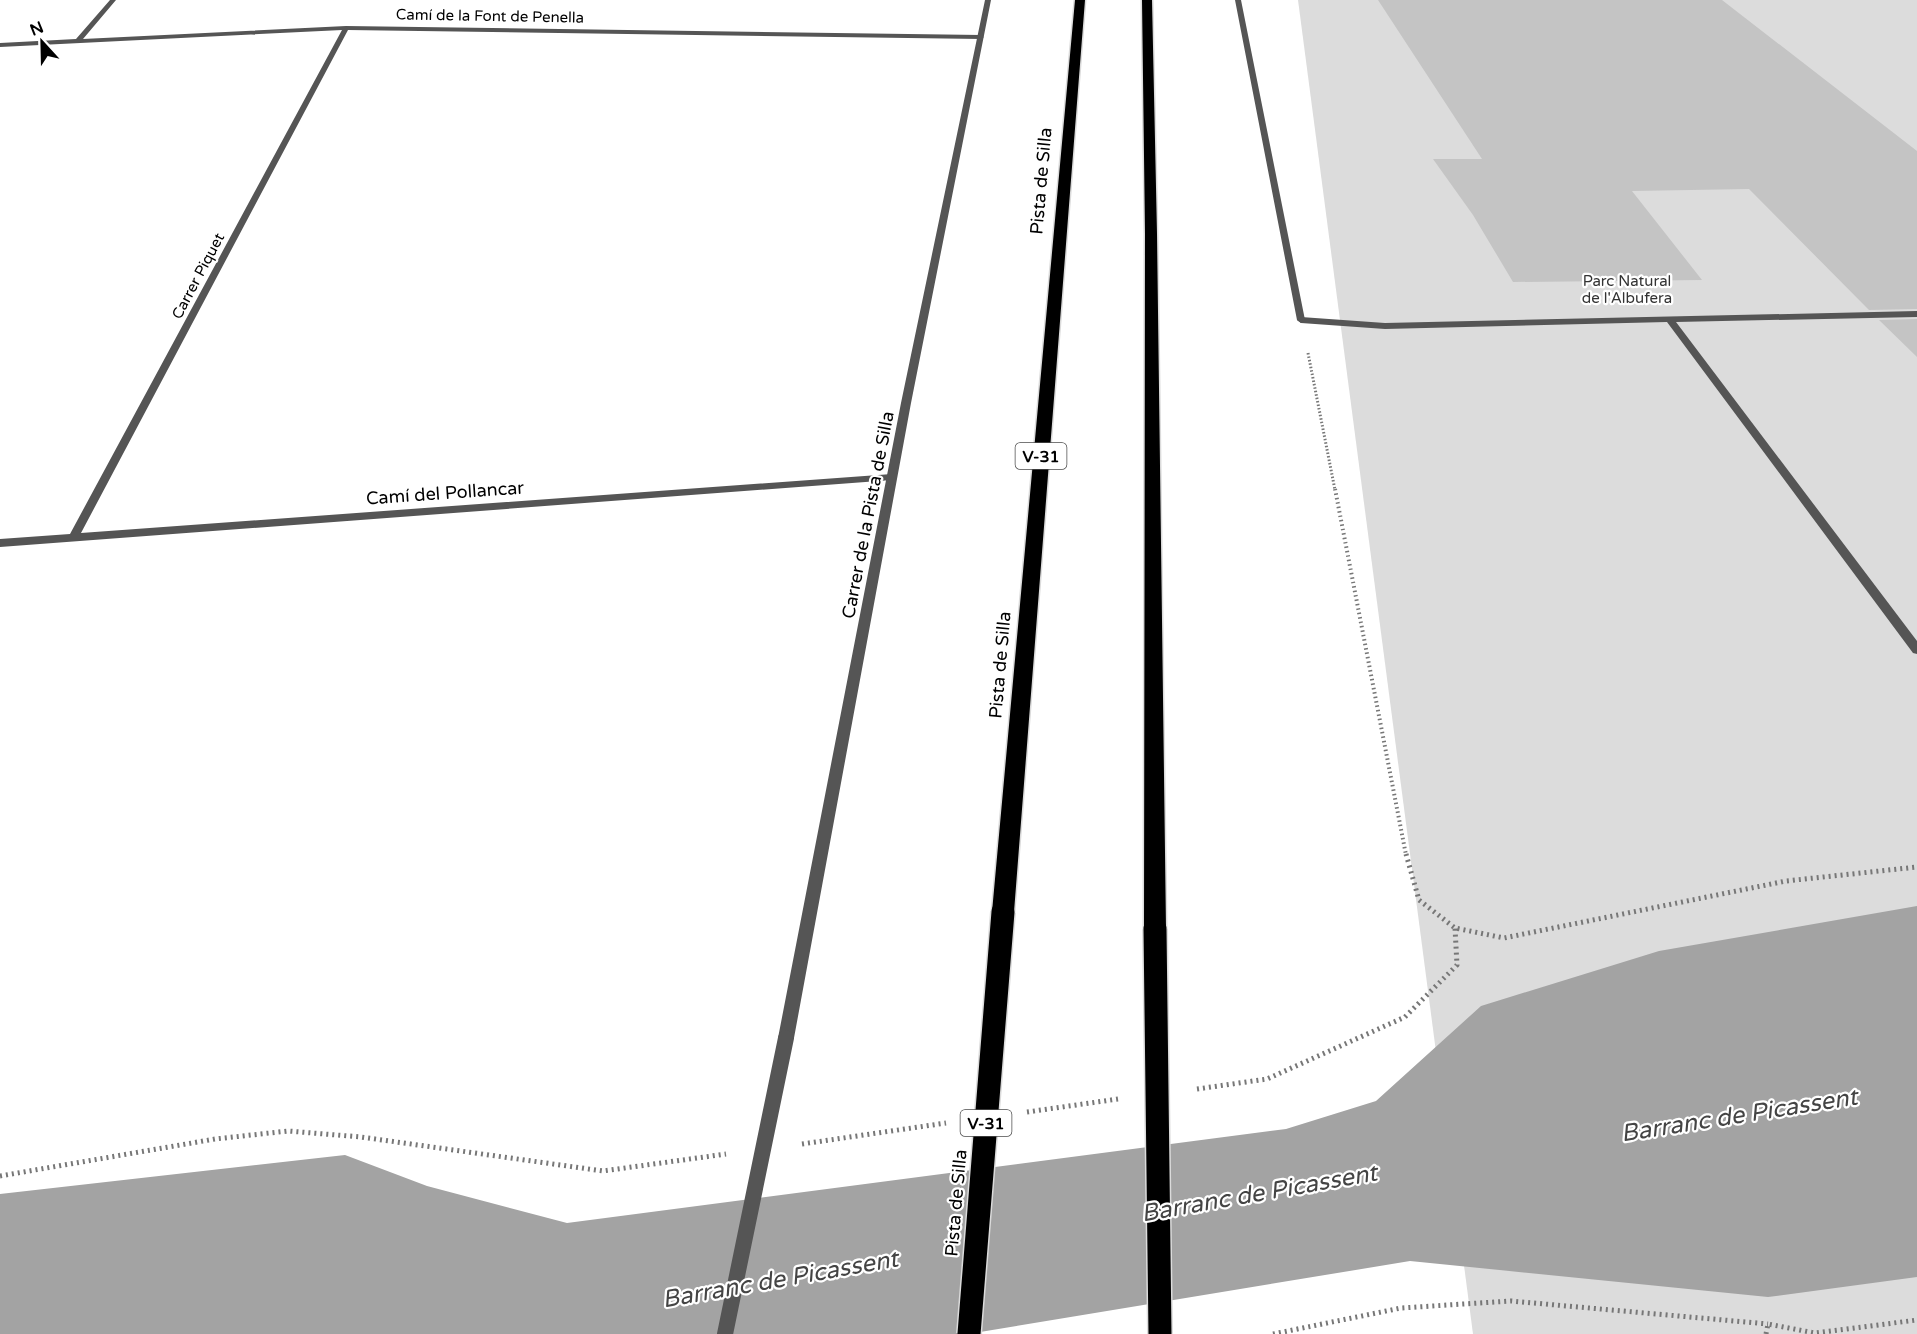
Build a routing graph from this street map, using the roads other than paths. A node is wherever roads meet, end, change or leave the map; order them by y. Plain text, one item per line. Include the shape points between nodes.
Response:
1 (113, 0) edge
2 (988, 0) edge
3 (1080, 0) edge
4 (1146, 0) edge
5 (1238, 0) edge
6 (346, 28) junction
7 (981, 37) junction
8 (78, 41) junction
9 (0, 45) edge
10 (1917, 314) edge
11 (1670, 320) junction
12 (892, 477) junction
13 (74, 538) junction
14 (0, 543) edge
15 (1917, 650) edge
16 (725, 1334) edge
17 (969, 1334) edge
18 (1160, 1334) edge

1 - 8 street
2 - 7 street, Carrer de la Pista de Silla
3 - 17 highway, Pista de Silla / V-31, bridge
4 - 18 highway, bridge
5 - 11 street via 1301,320 1385,326
6 - 7 street, Camí de la Font de Penella
6 - 8 street, Camí de la Font de Penella
6 - 13 street, Carrer Piquet
7 - 12 street, Carrer de la Pista de Silla
8 - 9 street, Camí de la Font de Penella
10 - 11 street
11 - 15 street
12 - 13 street, Camí del Pollancar
12 - 16 street, Carrer de la Pista de Silla, bridge via 786,1038
13 - 14 street, Camí del Pollancar

